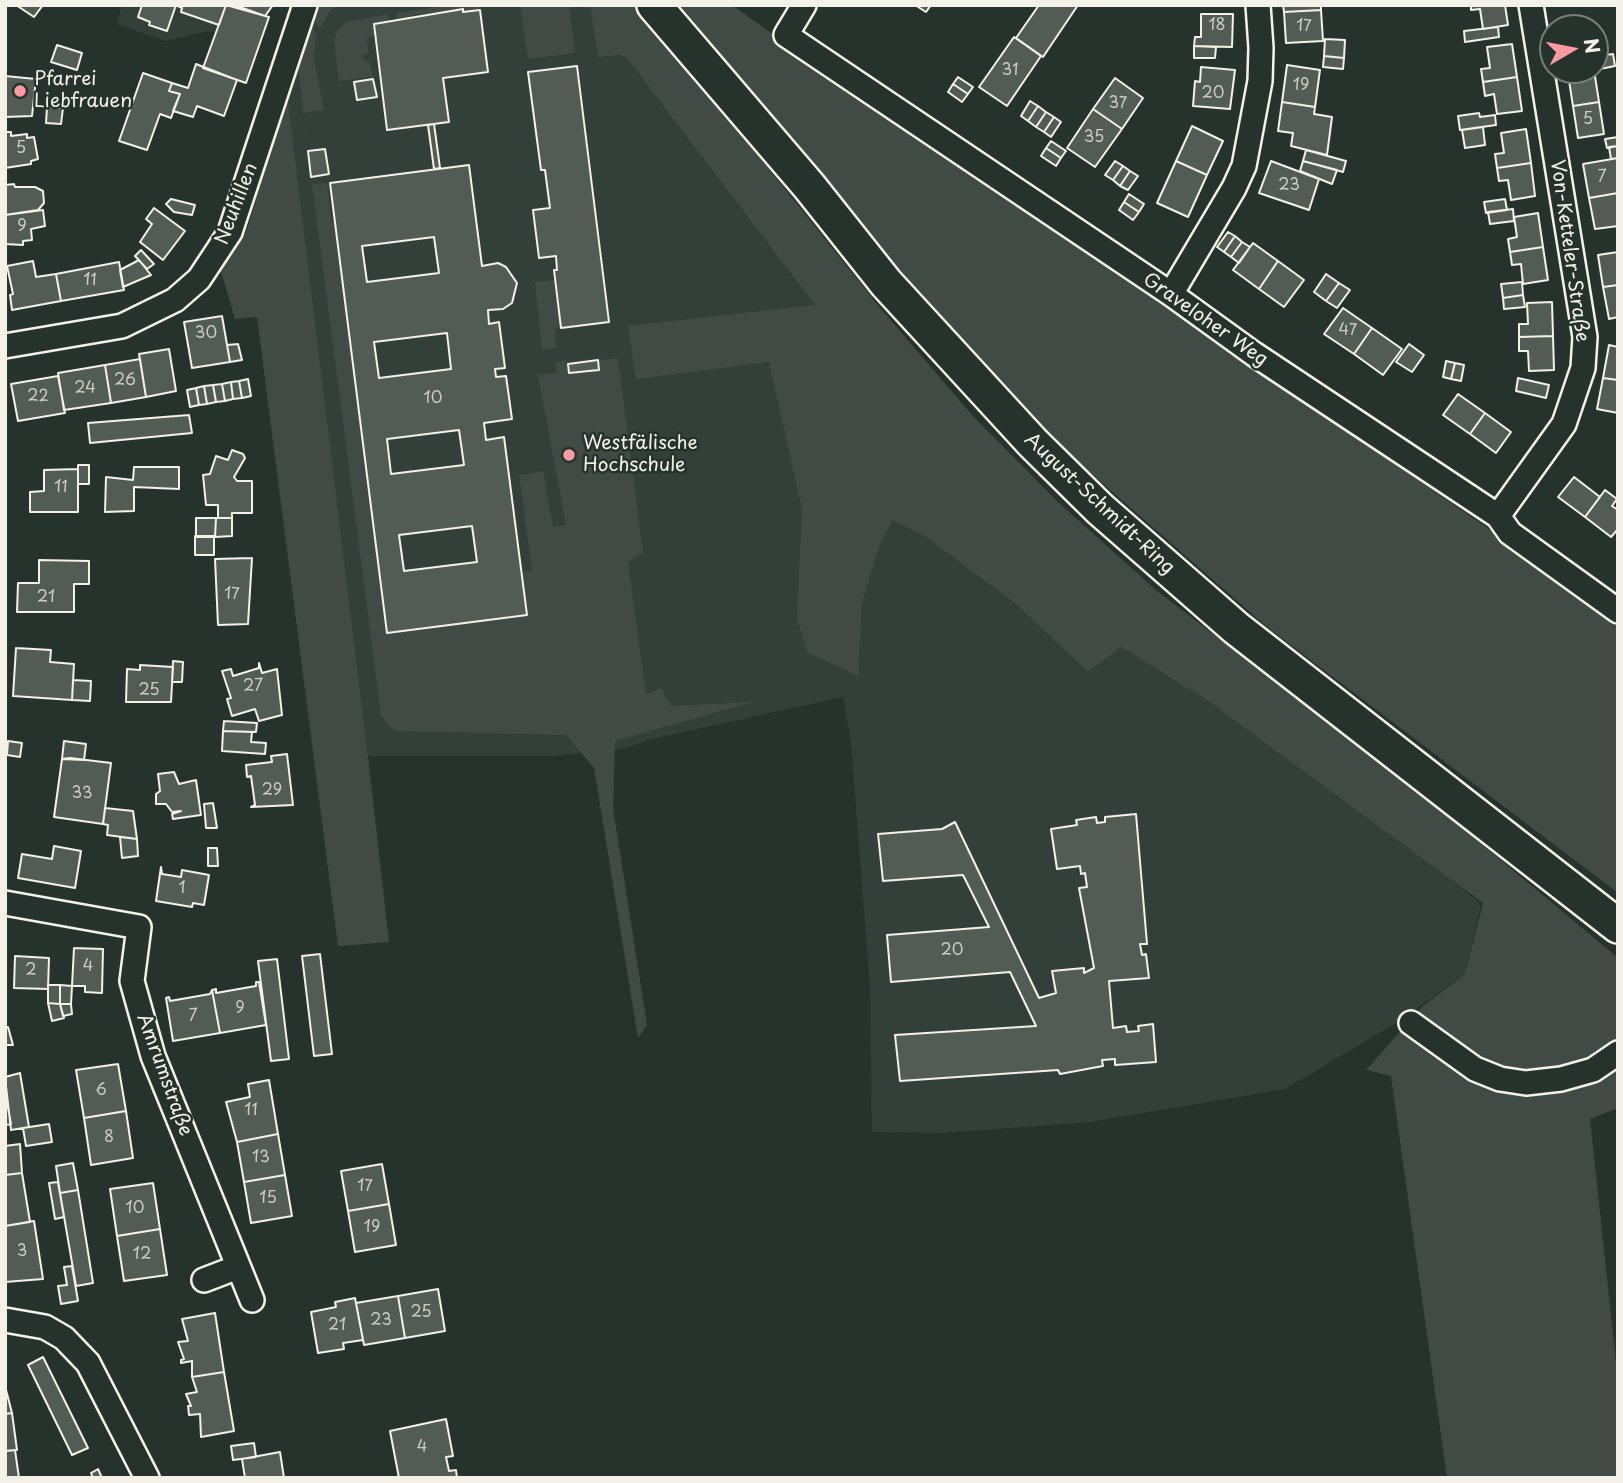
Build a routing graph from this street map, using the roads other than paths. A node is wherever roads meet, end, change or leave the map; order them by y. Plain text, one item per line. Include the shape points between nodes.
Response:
1 (305, 5) edge
2 (654, 5) edge
3 (804, 5) edge
4 (1258, 5) edge
5 (1531, 5) edge
6 (1171, 294) junction
7 (5, 346) edge
8 (1498, 516) junction
9 (1618, 611) edge
10 (5, 903) edge
11 (1618, 926) edge
12 (1411, 1023) dead end
13 (1618, 1053) edge
14 (238, 1267) junction
15 (204, 1280) dead end
16 (251, 1300) dead end
17 (5, 1320) edge
18 (147, 1478) edge

1 - 7 street, Neuhillen via 230,232 199,279 175,300 122,326
2 - 11 main road, August-Schmidt-Ring via 886,283 1100,509 1236,628
3 - 6 street, Graveloher Weg via 786,35
4 - 6 street via 1259,81 1244,166
5 - 8 street, Von-Ketteler-Straße via 1585,337 1583,368 1564,424
6 - 8 street, Graveloher Weg
8 - 9 street, Graveloher Weg via 1510,533
10 - 14 street, Amrumstraße via 139,927 132,981 153,1056
12 - 13 street via 1475,1069 1527,1083 1593,1070
14 - 15 street
14 - 16 street, Amrumstraße
17 - 18 street via 45,1327 64,1338 88,1363

